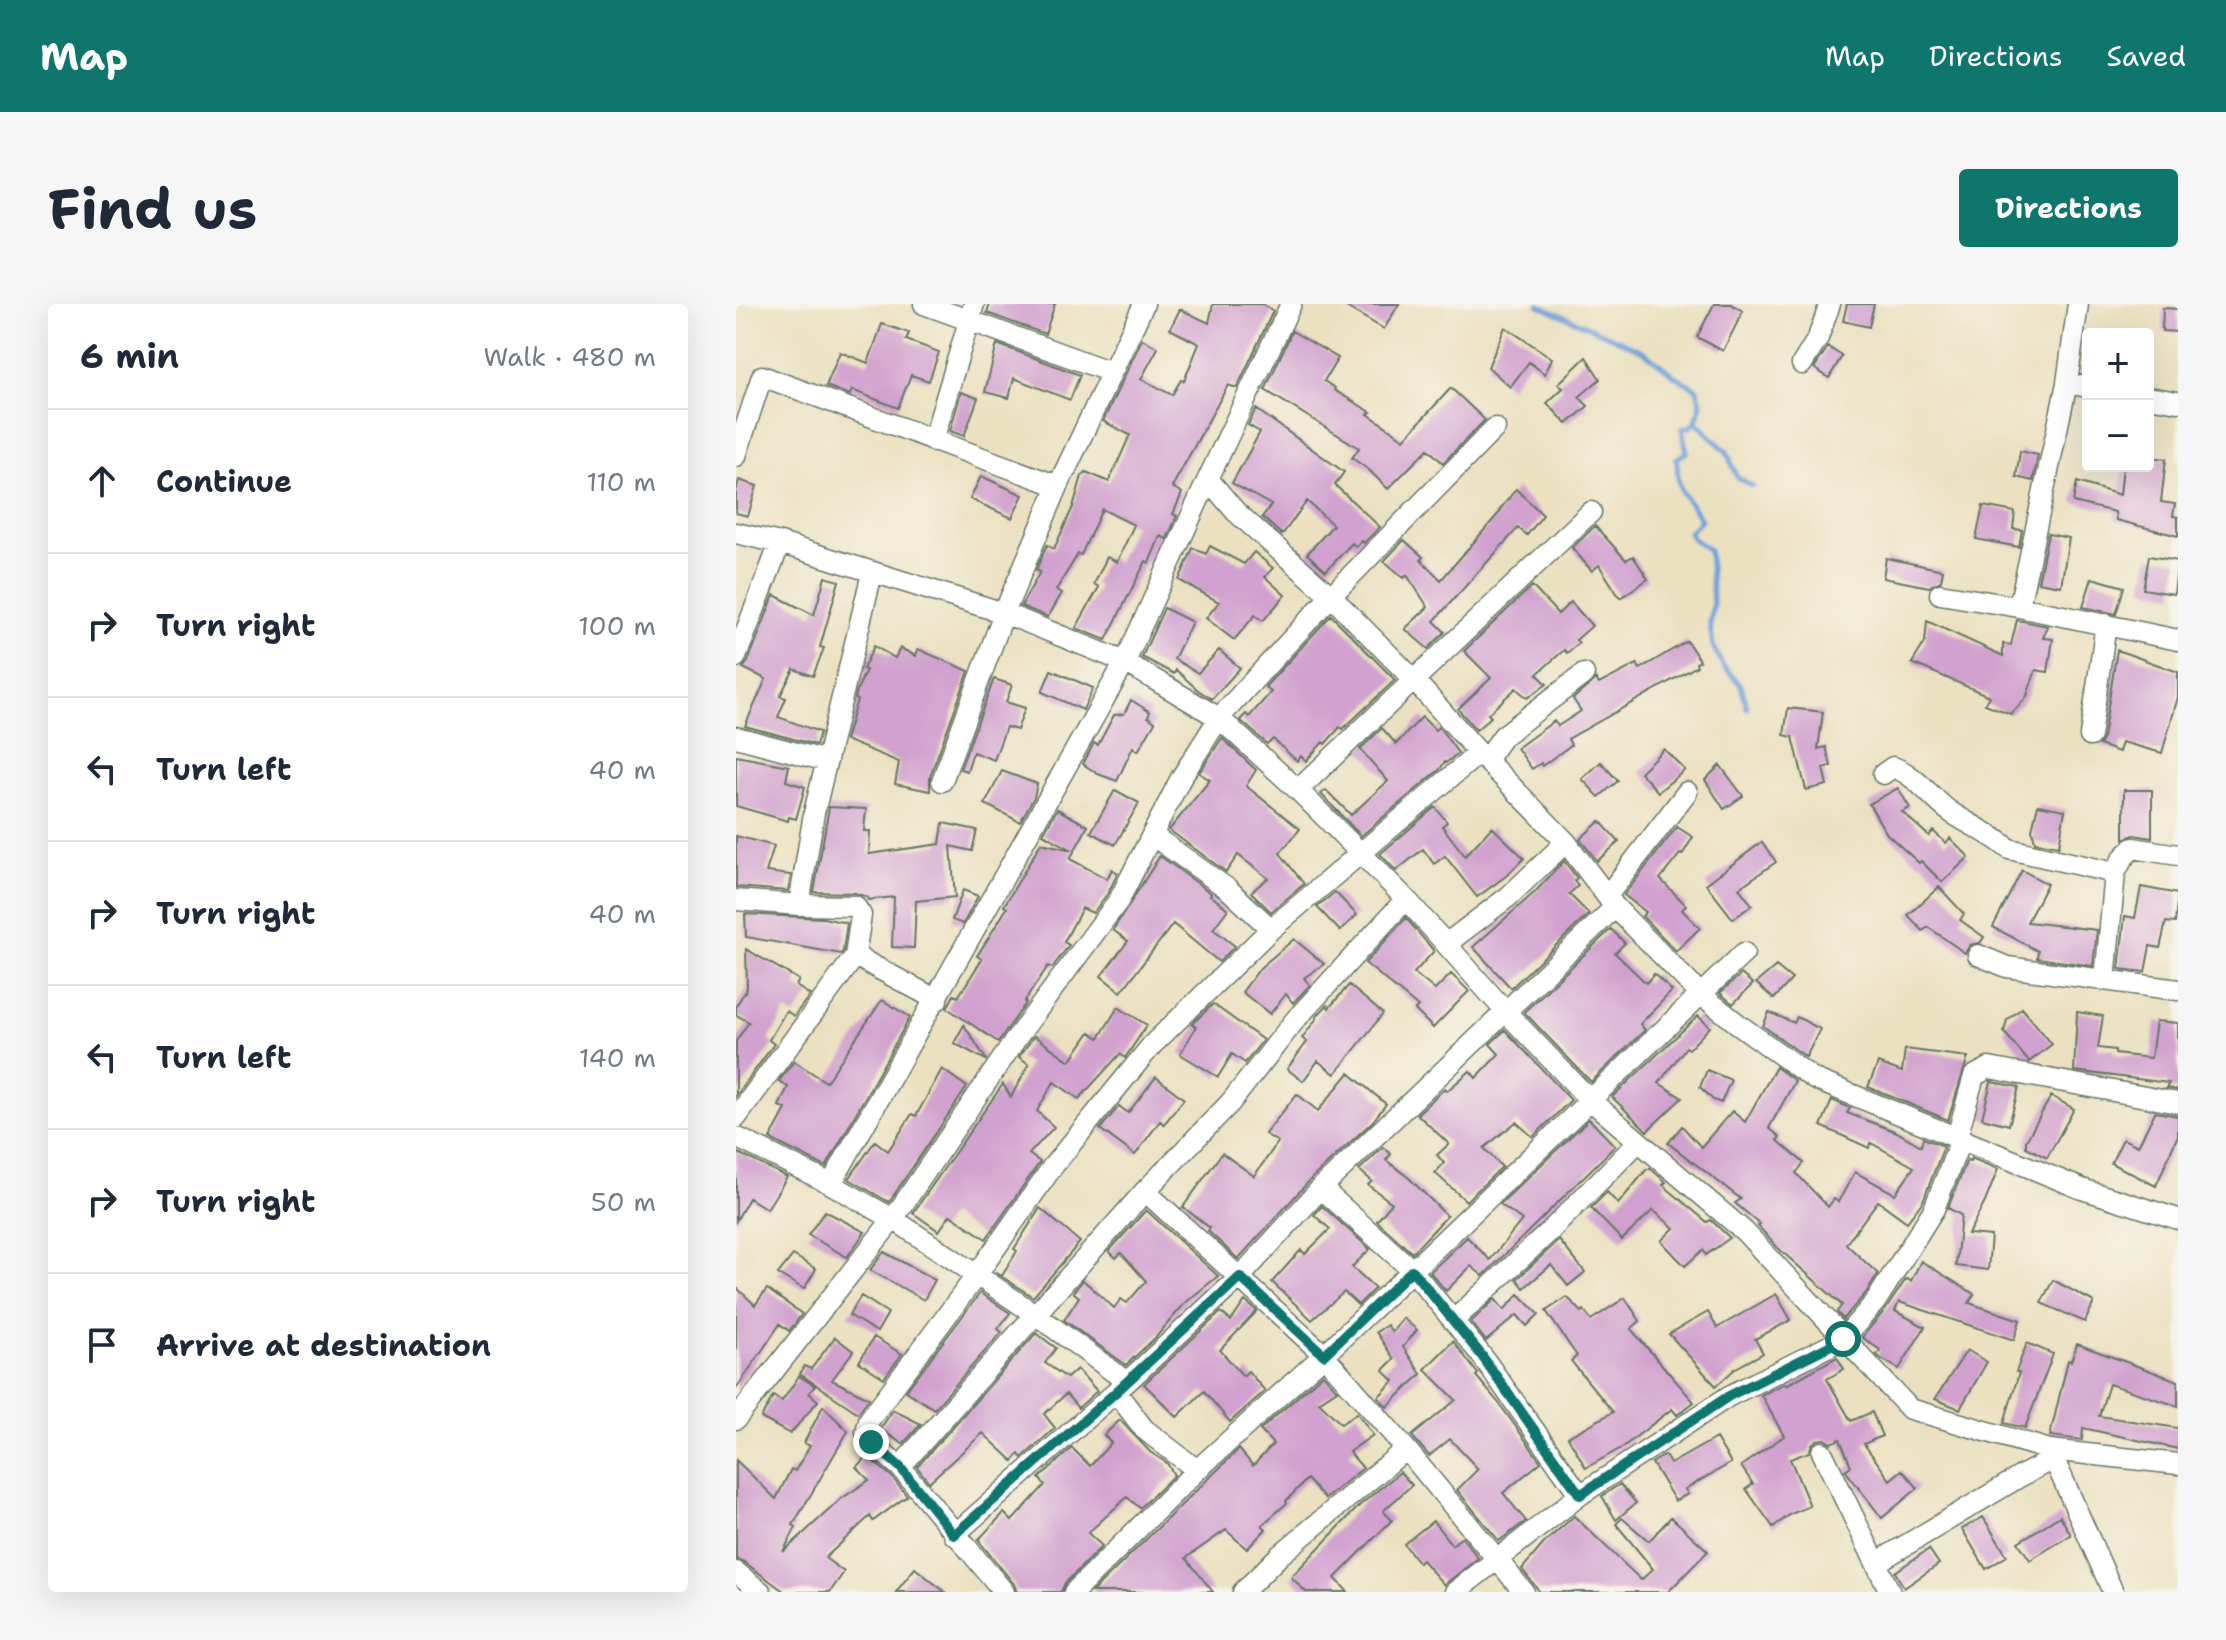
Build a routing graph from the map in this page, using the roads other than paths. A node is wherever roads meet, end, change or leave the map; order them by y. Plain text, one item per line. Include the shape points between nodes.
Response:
1 (924, 304) edge
2 (1144, 304) edge
3 (1291, 304) edge
4 (1830, 304) edge
5 (2078, 304) edge
6 (972, 312) edge
7 (1802, 364) dead end
8 (1111, 372) junction
9 (2067, 383) junction
10 (2082, 386) edge
11 (2154, 398) edge
12 (2178, 402) edge
13 (1495, 428) dead end
14 (933, 441) junction
15 (736, 456) edge
16 (1208, 479) junction
17 (1058, 486) junction
18 (1591, 512) dead end
19 (736, 533) edge
20 (780, 543) junction
21 (872, 573) junction
22 (1940, 594) dead end
23 (1331, 596) junction
24 (2019, 607) junction
25 (1004, 613) junction
26 (2106, 624) junction
27 (2178, 640) edge
28 (736, 657) edge
29 (1125, 662) junction
30 (1584, 674) dead end
31 (1414, 680) junction
32 (1219, 718) junction
33 (2090, 736) dead end
34 (736, 737) edge
35 (1482, 757) junction
36 (827, 761) junction
37 (1883, 774) dead end
38 (942, 781) dead end
39 (1298, 790) junction
40 (1687, 792) dead end
41 (1152, 835) junction
42 (1566, 842) junction
43 (1360, 853) junction
44 (2178, 855) edge
45 (2115, 873) junction
46 (1406, 899) junction
47 (736, 900) edge
48 (1611, 901) junction
49 (799, 905) junction
50 (1271, 929) junction
51 (1446, 944) junction
52 (1744, 953) dead end
53 (1978, 955) dead end
54 (855, 956) junction
55 (2105, 980) junction
56 (2178, 990) edge
57 (1699, 993) junction
58 (937, 1000) junction
59 (1506, 1012) junction
60 (1589, 1099) junction
61 (2178, 1103) edge
62 (736, 1118) edge
63 (736, 1137) edge
64 (1959, 1138) junction
65 (1638, 1142) junction
66 (831, 1184) junction
67 (1321, 1188) junction
68 (1145, 1191) junction
69 (893, 1219) junction
70 (2178, 1219) edge
71 (1412, 1270) junction
72 (976, 1276) junction
73 (1240, 1277) junction
74 (1035, 1314) junction
75 (1453, 1321) junction
76 (1843, 1339) junction
77 (1324, 1355) junction
78 (1121, 1387) junction
79 (736, 1419) edge
80 (1406, 1449) junction
81 (1822, 1452) dead end
82 (2052, 1455) junction
83 (2178, 1464) edge
84 (900, 1467) junction
85 (1197, 1470) junction
86 (1580, 1495) junction
87 (954, 1535) junction
88 (1497, 1559) junction
89 (1876, 1563) junction
90 (736, 1572) edge
91 (2109, 1591) edge
92 (761, 1592) edge
93 (1004, 1592) edge
94 (1074, 1592) edge
95 (1243, 1592) edge
96 (1455, 1592) edge
97 (1524, 1592) edge
98 (1890, 1592) edge

1 - 6 street
2 - 8 street
3 - 16 street
4 - 7 street
5 - 9 street
6 - 8 street
6 - 14 street
8 - 17 street
9 - 10 street
9 - 24 street
11 - 12 street
13 - 23 street
14 - 15 street via 762,376
14 - 17 street
16 - 23 street via 1236,512
16 - 29 street
17 - 25 street
18 - 31 street
19 - 20 street
20 - 21 street
20 - 28 street
21 - 25 street
21 - 36 street
22 - 24 street
23 - 31 street
23 - 32 street
24 - 26 street
25 - 29 street
25 - 38 street
26 - 27 street
26 - 33 street
29 - 32 street
29 - 58 street
30 - 35 street
31 - 35 street
31 - 39 street
32 - 39 street
32 - 41 street
34 - 36 street
35 - 42 street
35 - 43 street
36 - 49 street
37 - 45 street via 1893,767 1903,770 1949,810 2009,849
39 - 43 street
40 - 48 street
41 - 50 street via 1228,889
41 - 69 street via 1119,900
42 - 48 street
42 - 51 street via 1508,897
43 - 46 street
43 - 50 street
44 - 45 street via 2133,848
45 - 55 street
46 - 51 street
46 - 68 street via 1296,1019 1230,1103
47 - 49 street
48 - 57 street
48 - 59 street
49 - 54 street via 855,906 861,915
50 - 72 street via 1152,1045 1053,1166
51 - 59 street
52 - 57 street
53 - 55 street via 2007,967
54 - 58 street
54 - 62 street
55 - 56 street
57 - 60 street
57 - 64 street via 1814,1079
58 - 66 street
59 - 60 street
59 - 67 street
60 - 65 street
60 - 71 street
61 - 64 street via 1989,1068 1974,1076
63 - 66 street
64 - 70 street via 2082,1189
64 - 76 street via 1934,1209 1876,1301
65 - 75 street
65 - 76 street via 1744,1231
66 - 69 street
67 - 71 street
67 - 73 street
68 - 73 street
68 - 74 street
69 - 72 street
69 - 79 street
71 - 75 street
71 - 77 street
72 - 74 street
72 - 84 street via 869,1420 866,1432 871,1442
73 - 77 street
73 - 78 street
74 - 78 street
74 - 84 street
75 - 86 street
76 - 82 street via 1910,1409
76 - 86 street via 1729,1396
77 - 80 street
77 - 85 street
78 - 85 street via 1144,1429
78 - 87 street
80 - 88 street
80 - 95 street
81 - 89 street
82 - 83 street
82 - 89 street
82 - 91 street
84 - 87 street
85 - 94 street
86 - 88 street
87 - 93 street
88 - 96 street
88 - 97 street
89 - 98 street
90 - 92 street

